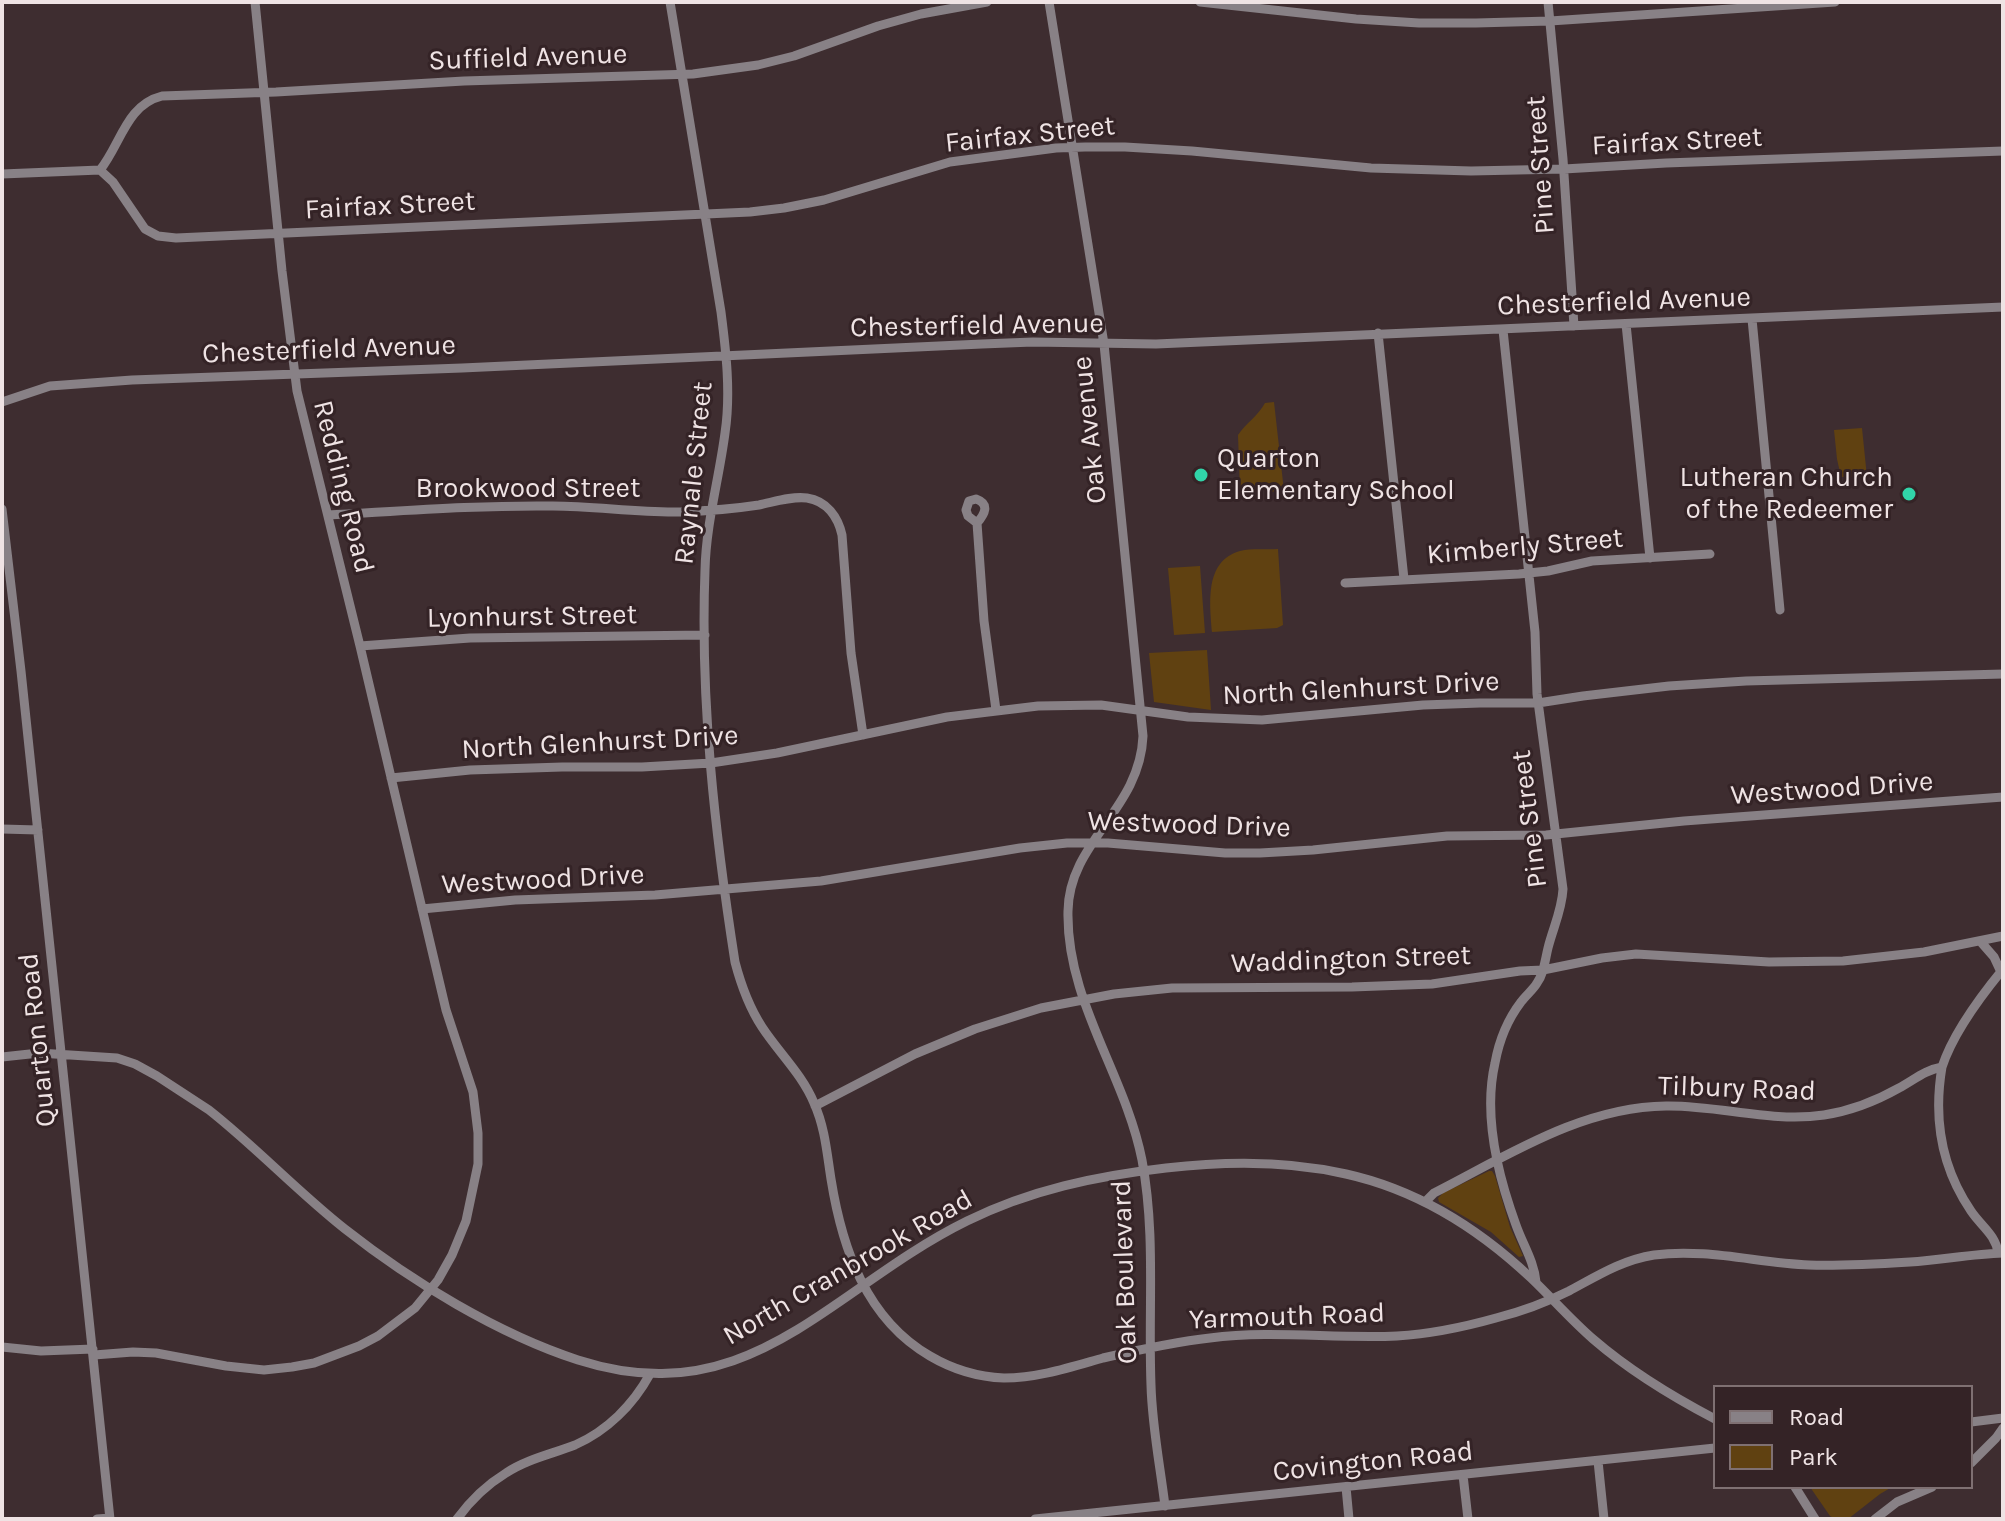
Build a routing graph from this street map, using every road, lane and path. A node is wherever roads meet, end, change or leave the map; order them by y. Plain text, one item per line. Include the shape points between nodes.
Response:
1 (255, 2) edge
2 (670, 2) edge
3 (987, 2) edge
4 (1049, 2) edge
5 (1200, 2) edge
6 (1548, 2) edge
7 (1835, 2) edge
8 (1550, 21) junction
9 (682, 75) junction
10 (265, 93) junction
11 (1072, 147) junction
12 (2003, 151) edge
13 (1564, 169) junction
14 (100, 170) junction
15 (2, 174) edge
16 (705, 215) junction
17 (279, 233) junction
18 (2003, 307) edge
19 (1752, 319) junction
20 (1626, 324) junction
21 (1574, 326) junction
22 (1503, 330) junction
23 (1378, 333) junction
24 (1104, 344) junction
25 (727, 356) junction
26 (294, 375) junction
27 (2, 402) edge
28 (2, 509) edge
29 (712, 510) junction
30 (328, 515) junction
31 (977, 523) dead end
32 (1710, 554) dead end
33 (1650, 558) junction
34 (1528, 573) junction
35 (1404, 579) junction
36 (1345, 583) dead end
37 (1780, 610) dead end
38 (705, 635) junction
39 (360, 646) junction
40 (2003, 674) edge
41 (1538, 703) junction
42 (996, 710) junction
43 (1141, 710) junction
44 (863, 735) junction
45 (711, 763) junction
46 (391, 778) junction
47 (2003, 797) edge
48 (2, 829) edge
49 (38, 830) junction
50 (1555, 834) junction
51 (1093, 843) junction
52 (725, 890) junction
53 (422, 909) junction
54 (2003, 936) edge
55 (1980, 941) junction
56 (733, 952) joint
57 (1543, 970) junction
58 (2002, 971) edge
59 (1082, 999) junction
60 (62, 1054) junction
61 (2, 1057) edge
62 (1942, 1067) junction
63 (815, 1106) junction
64 (1498, 1161) junction
65 (1143, 1171) junction
66 (1426, 1201) junction
67 (2001, 1253) edge
68 (1536, 1282) junction
69 (863, 1285) junction
70 (432, 1288) junction
71 (1551, 1298) junction
72 (2, 1347) edge
73 (1150, 1348) junction
74 (93, 1352) junction
75 (650, 1374) junction
76 (1713, 1418) edge
77 (2003, 1418) edge
78 (1973, 1422) edge
79 (2003, 1428) edge
80 (1713, 1448) edge
81 (1598, 1461) junction
82 (1973, 1461) edge
83 (1463, 1475) junction
84 (1346, 1487) junction
85 (1796, 1489) edge
86 (1927, 1489) edge
87 (1165, 1506) junction
88 (110, 1518) edge
89 (97, 1519) edge
90 (457, 1519) edge
91 (1035, 1519) edge
92 (1349, 1519) edge
93 (1468, 1519) edge
94 (1604, 1519) edge
95 (1815, 1519) edge
96 (1875, 1519) edge

1 - 10 street, Redding Road
2 - 9 street, Raynale Street
3 - 9 street, Suffield Avenue via 921,14 758,65
4 - 11 street, Oak Avenue
5 - 8 street via 1419,23
6 - 8 street, Pine Street
7 - 8 street
8 - 13 street, Pine Street
9 - 10 street, Suffield Avenue
9 - 16 street, Raynale Street
10 - 14 street, Suffield Avenue via 170,95 148,101 130,117
10 - 17 street, Redding Road
11 - 13 street, Fairfax Street via 1192,151 1384,169
11 - 16 street, Fairfax Street via 950,162 784,208
11 - 24 street, Oak Avenue
12 - 13 street, Fairfax Street
13 - 21 street, Pine Street
14 - 15 street
14 - 17 street, Fairfax Street via 154,235
16 - 17 street, Fairfax Street
16 - 25 street, Raynale Street
17 - 26 street, Redding Road
18 - 19 street, Chesterfield Avenue
19 - 20 street, Chesterfield Avenue
19 - 37 street
20 - 21 street, Chesterfield Avenue
20 - 33 street
21 - 22 street, Chesterfield Avenue
22 - 23 street, Chesterfield Avenue
22 - 34 street, Pine Street
23 - 24 street, Chesterfield Avenue
23 - 35 street
24 - 25 street, Chesterfield Avenue via 1033,342
24 - 43 street, Oak Avenue
25 - 26 street, Chesterfield Avenue
25 - 29 street, Raynale Street via 726,430
26 - 27 street, Chesterfield Avenue via 70,383
26 - 30 street, Redding Road
28 - 49 street, Quarton Road
29 - 30 street, Brookwood Street via 521,506
29 - 38 street, Raynale Street via 705,559
29 - 44 street, Brookwood Street via 802,498 825,506 837,519
30 - 39 street, Redding Road
31 - 42 street
32 - 33 street, Kimberly Street
33 - 34 street, Kimberly Street via 1592,561
34 - 35 street, Kimberly Street
34 - 41 street, Pine Street
35 - 36 street, Kimberly Street
38 - 39 street, Lyonhurst Street via 470,638
38 - 45 street, Raynale Street
39 - 46 street, Redding Road
40 - 41 street, North Glenhurst Drive via 1746,681
41 - 43 street, North Glenhurst Drive via 1423,705 1242,721
41 - 50 street, Pine Street
42 - 43 street, North Glenhurst Drive via 1101,705
42 - 44 street, North Glenhurst Drive
43 - 51 street, Oak Avenue via 1143,742 1136,773
44 - 45 street, North Glenhurst Drive
45 - 46 street, North Glenhurst Drive via 496,769
45 - 52 street, Raynale Street
46 - 53 street, Redding Road
47 - 50 street, Westwood Drive
48 - 49 street
49 - 60 street, Quarton Road
50 - 51 street, Westwood Drive via 1415,838 1260,853
50 - 57 street, Pine Street via 1562,897
51 - 52 street, Westwood Drive via 1043,845 821,881
51 - 59 street, Oak Boulevard via 1076,871 1068,907
52 - 53 street, Westwood Drive
52 - 56 street, Raynale Street
53 - 70 street, Redding Road via 473,1092 479,1147 466,1221
54 - 55 street, Waddington Street
55 - 57 street, Waddington Street via 1843,961 1636,954
55 - 58 street
56 - 63 street, Yarmouth Road via 754,1014
57 - 59 street, Waddington Street via 1432,984 1172,988
57 - 64 street, Pine Street via 1509,1022 1494,1065 1491,1112
58 - 62 street via 1954,1038
59 - 63 street, Waddington Street via 953,1038
59 - 65 street, Oak Boulevard via 1126,1103
60 - 61 street, North Cranbrook Road
60 - 70 street, North Cranbrook Road via 117,1058 170,1083 238,1134 345,1229
60 - 74 street, Quarton Road
62 - 64 street, Tilbury Road via 1877,1099 1824,1115 1789,1117 1683,1106 1616,1111 1558,1130
62 - 67 street via 1937,1101 1945,1156 1954,1183
63 - 69 street, Yarmouth Road via 843,1237
64 - 66 street, Tilbury Road
64 - 68 street, Pine Street
65 - 66 street, North Cranbrook Road via 1211,1163 1296,1165 1363,1178
65 - 69 street, North Cranbrook Road via 1081,1181 1002,1205 938,1236
65 - 73 street, Oak Boulevard via 1152,1262
66 - 68 street, North Cranbrook Road via 1487,1239
67 - 71 street, Yarmouth Road via 1847,1265 1667,1254 1624,1263
68 - 71 street, North Cranbrook Road
69 - 73 street, Yarmouth Road via 919,1348 942,1362 989,1377 1022,1377
69 - 75 street, North Cranbrook Road via 750,1355 701,1370
70 - 74 street, Redding Road via 378,1336 333,1357 292,1367 237,1368 180,1356
70 - 75 street, North Cranbrook Road via 547,1349 608,1368
71 - 73 street, Yarmouth Road via 1499,1318 1402,1336 1245,1335
71 - 76 street, North Cranbrook Road via 1616,1359
72 - 74 street, Redding Road
73 - 87 street, Oak Boulevard via 1153,1422
74 - 88 street, Quarton Road
75 - 90 street via 607,1426 506,1473
77 - 78 street
79 - 82 street
80 - 81 street, Covington Road
81 - 83 street, Covington Road
81 - 94 street
83 - 84 street, Covington Road
83 - 93 street
84 - 87 street, Covington Road
84 - 92 street
85 - 95 street
86 - 96 street
87 - 91 street, Covington Road
88 - 89 street

